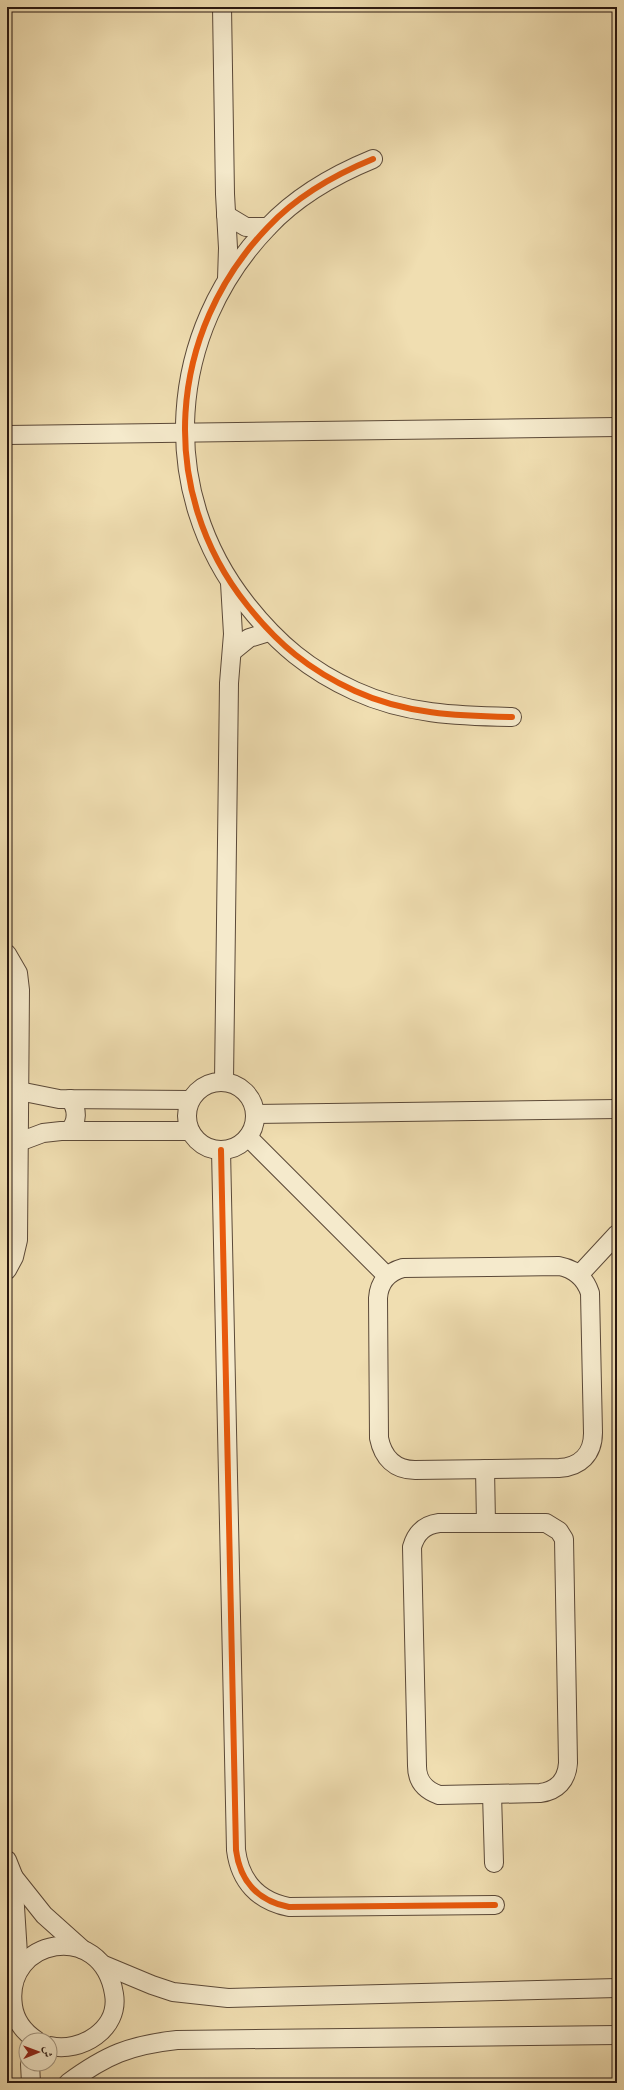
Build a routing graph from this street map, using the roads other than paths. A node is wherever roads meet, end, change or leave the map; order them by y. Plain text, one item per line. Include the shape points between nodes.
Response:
1 (222, 7) edge
2 (373, 159) dead end
3 (226, 215) junction
4 (268, 227) junction
5 (227, 280) junction
6 (617, 427) edge
7 (184, 432) junction
8 (7, 435) edge
9 (230, 583) junction
10 (269, 632) junction
11 (233, 652) junction
12 (512, 717) dead end
13 (7, 954) edge
14 (224, 1081) junction
15 (19, 1091) junction
16 (70, 1099) junction
17 (190, 1100) junction
18 (617, 1109) edge
19 (255, 1114) junction
20 (69, 1131) junction
21 (190, 1131) junction
22 (248, 1137) junction
23 (19, 1142) junction
24 (220, 1150) junction
25 (617, 1234) edge
26 (7, 1270) edge
27 (579, 1275) junction
28 (387, 1276) junction
29 (485, 1469) junction
30 (486, 1523) junction
31 (492, 1794) junction
32 (494, 1863) dead end
33 (10, 1868) edge
34 (495, 1905) dead end
35 (82, 1948) junction
36 (104, 1965) junction
37 (19, 1970) junction
38 (617, 1988) edge
39 (26, 2032) edge
40 (617, 2035) edge
41 (92, 2040) junction
42 (58, 2048) edge
43 (103, 2059) junction
44 (30, 2072) edge
45 (31, 2083) edge
46 (68, 2083) edge

1 - 3 street
2 - 4 street via 324,182
3 - 4 street via 246,226
3 - 5 street
4 - 5 street via 246,252
5 - 7 street via 207,319 199,343 188,389
6 - 7 street
7 - 8 street
7 - 9 street via 188,479 193,501 210,547
9 - 10 street
9 - 11 street
10 - 11 street via 249,638
10 - 12 street via 288,649 326,675 380,701 432,714
11 - 14 street via 229,683
13 - 15 street via 15,964 20,982
14 - 17 street via 208,1084
14 - 19 street via 246,1092 254,1106
15 - 16 street via 44,1097
15 - 23 street
16 - 17 street
16 - 20 street via 76,1115
17 - 21 street via 187,1115
18 - 19 street
19 - 22 street
20 - 21 street
20 - 23 street via 43,1133
21 - 24 street via 206,1147
22 - 24 street via 236,1147
22 - 28 street
23 - 26 street via 18,1240 14,1258
24 - 34 street via 236,1850 240,1871 260,1896 269,1902 289,1907
25 - 27 street
27 - 28 street via 566,1268 552,1266 403,1268
27 - 29 street via 587,1286 591,1300 594,1432 591,1448 582,1461 567,1468
28 - 29 street via 380,1286 378,1298 379,1438 384,1453 393,1464 408,1470
29 - 30 street
30 - 31 street via 426,1526 416,1535 411,1553 416,1766 419,1779 427,1789 439,1794
30 - 31 street via 551,1525 562,1534 565,1544 568,1763 566,1774 556,1788 545,1793
31 - 32 street
33 - 35 street via 44,1915
33 - 37 street
35 - 36 street
35 - 37 street via 61,1946 40,1950
36 - 38 street via 173,1992 228,1998
36 - 41 street via 112,1980 115,1997 112,2014 104,2028
37 - 39 street via 14,1983 13,2004 20,2025
40 - 43 street via 177,2040 137,2046
41 - 42 street via 76,2047
41 - 43 street
43 - 46 street
44 - 45 street

